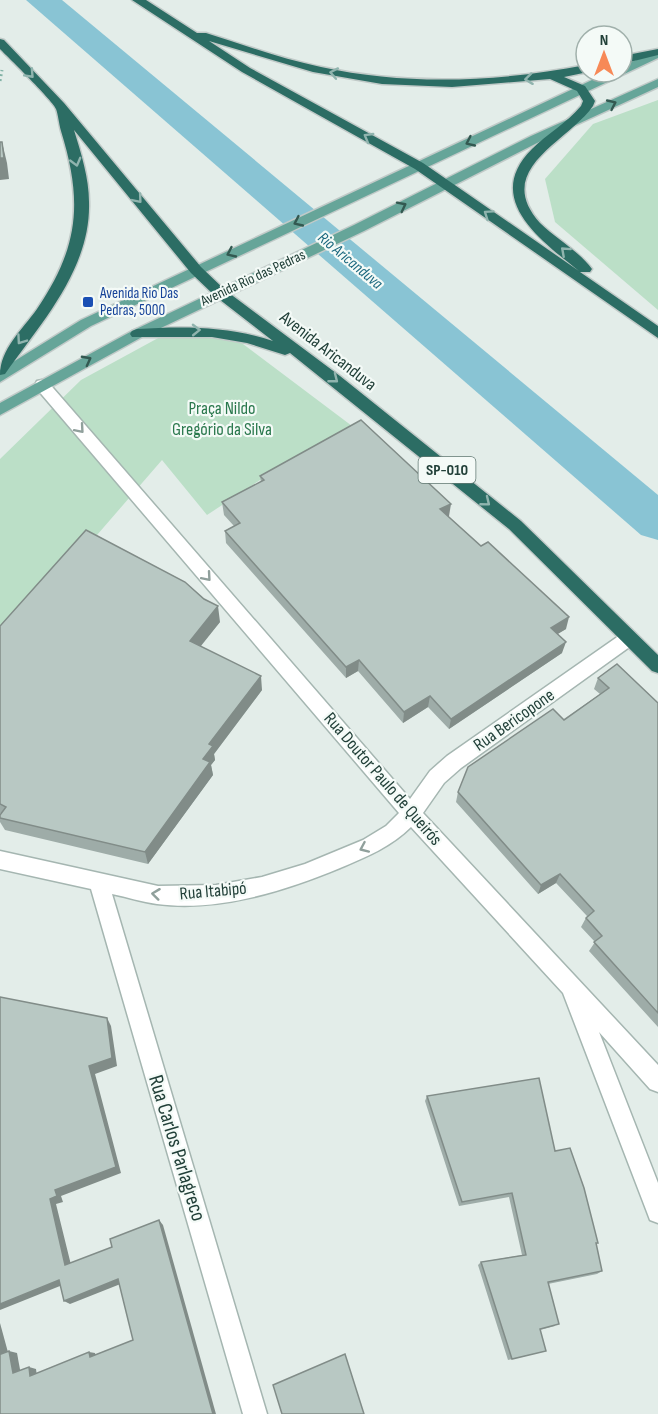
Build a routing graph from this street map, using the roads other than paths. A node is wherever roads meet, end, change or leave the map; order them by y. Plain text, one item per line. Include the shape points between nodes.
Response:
1 (138, 0) edge
2 (175, 26) junction
3 (0, 42) edge
4 (658, 53) edge
5 (634, 58) edge
6 (634, 64) edge
7 (574, 72) edge
8 (553, 76) junction
9 (658, 83) edge
10 (592, 84) edge
11 (581, 89) junction
12 (60, 106) junction
13 (566, 126) junction
14 (419, 166) junction
15 (446, 184) junction
16 (196, 270) junction
17 (220, 293) junction
18 (639, 319) junction
19 (137, 333) junction
20 (658, 333) edge
21 (306, 358) junction
22 (0, 370) edge
23 (0, 376) edge
24 (42, 385) junction
25 (0, 411) edge
26 (628, 638) junction
27 (658, 666) edge
28 (411, 814) junction
29 (0, 860) edge
30 (99, 883) junction
31 (572, 986) junction
32 (658, 1081) edge
33 (658, 1212) edge
34 (255, 1414) edge

1 - 2 highway
8 -> 2 highway via 480,82 350,76 273,58
14 -> 2 highway
3 -> 12 highway, Avenida Aricanduva / SP-010
4 - 5 highway
4 - 6 main road
7 - 8 highway
8 - 11 highway
13 -> 9 main road, Avenida Rio das Pedras
10 - 11 main road, Avenida Rio das Pedras
11 - 13 highway via 589,98 587,107
11 -> 14 main road, Avenida Rio das Pedras
12 -> 16 highway, Avenida Aricanduva / SP-010
12 -> 22 highway via 79,175 83,204 80,234 69,266 51,298
13 - 15 main road, Avenida Rio das Pedras
18 -> 13 highway via 520,207 517,189 526,163
14 - 15 highway
14 -> 16 main road, Avenida Rio das Pedras
17 -> 15 main road, Avenida Rio das Pedras
18 -> 15 highway
16 - 17 highway, Avenida Aricanduva / SP-010
16 - 23 main road, Avenida Rio das Pedras via 86,323
17 - 19 main road, Avenida Rio das Pedras
17 - 21 highway, Avenida Aricanduva / SP-010
18 - 20 highway
19 -> 21 highway via 231,333
24 -> 19 main road, Avenida Rio das Pedras
21 -> 26 highway, Avenida Aricanduva / SP-010 via 515,525
24 - 25 main road, Avenida Rio das Pedras
24 -> 28 street, Rua Doutor Paulo de Queirós
26 - 27 highway, Avenida Aricanduva / SP-010
26 - 28 street, Rua Bericopone via 454,762 437,777
28 -> 30 street, Rua Itabipó via 393,832 370,846 261,886 216,894 158,895
28 - 31 street, Rua Doutor Paulo de Queirós
29 - 30 street, Rua Itabipó
30 - 34 street, Rua Carlos Parlagreco
31 - 32 street
31 - 33 street, Rua Doutor Paulo de Queirós

